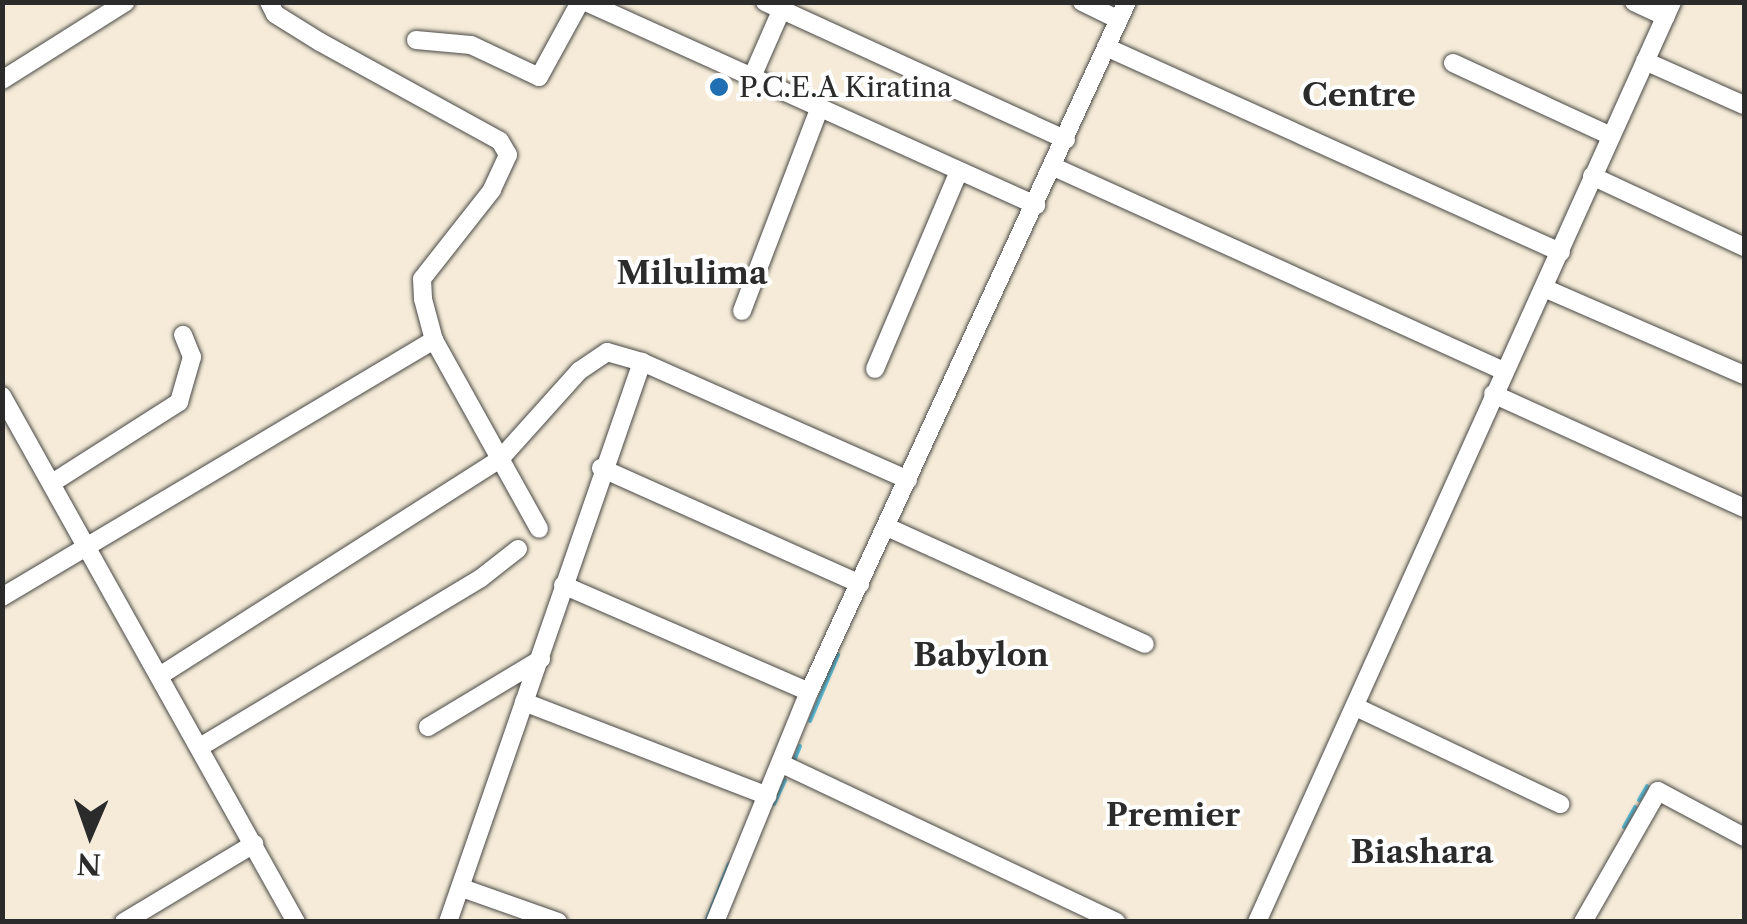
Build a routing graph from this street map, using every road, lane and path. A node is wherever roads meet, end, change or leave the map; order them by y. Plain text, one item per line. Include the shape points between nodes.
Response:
1 (126, 2) edge
2 (269, 2) edge
3 (583, 2) edge
4 (1082, 2) edge
5 (1634, 2) edge
6 (777, 5) edge
7 (1669, 10) edge
8 (1123, 11) edge
9 (416, 40) dead end
10 (1106, 46) junction
11 (1645, 61) junction
12 (1452, 63) dead end
13 (752, 77) junction
14 (2, 80) edge
15 (1744, 105) edge
16 (819, 109) junction
17 (1611, 136) junction
18 (1066, 140) junction
19 (1054, 167) junction
20 (959, 171) junction
21 (1592, 176) junction
22 (1036, 205) junction
23 (1744, 247) edge
24 (1561, 252) junction
25 (1544, 288) junction
26 (742, 312) dead end
27 (183, 334) dead end
28 (434, 340) junction
29 (642, 362) junction
30 (874, 368) dead end
31 (1503, 371) junction
32 (1744, 376) edge
33 (1493, 394) junction
34 (2, 396) edge
35 (11, 432) edge
36 (501, 458) junction
37 (601, 468) junction
38 (908, 480) junction
39 (52, 483) junction
40 (1744, 508) edge
41 (887, 526) junction
42 (539, 529) dead end
43 (518, 548) dead end
44 (87, 549) junction
45 (563, 584) junction
46 (860, 584) junction
47 (2, 598) edge
48 (1146, 644) dead end
49 (541, 658) junction
50 (161, 674) junction
51 (809, 692) junction
52 (524, 702) junction
53 (1358, 708) junction
54 (428, 727) dead end
55 (200, 747) junction
56 (782, 764) junction
57 (766, 796) junction
58 (1560, 804) dead end
59 (1744, 837) edge
60 (254, 844) junction
61 (462, 888) junction
62 (124, 922) edge
63 (296, 922) edge
64 (448, 922) edge
65 (558, 922) edge
66 (714, 922) edge
67 (1117, 922) edge
68 (1258, 922) edge
69 (1584, 922) edge

1 - 14 street
2 - 28 street via 275,14 500,142 508,155 492,190 422,279
3 - 9 street via 538,77 471,44
3 - 13 street
4 - 8 street
5 - 7 street
6 - 13 street
6 - 18 street
7 - 11 street
8 - 10 street
10 - 18 street
10 - 24 street
11 - 15 street
11 - 17 street
12 - 17 street
13 - 16 street
16 - 20 street
16 - 26 street
17 - 21 street
18 - 19 street
19 - 22 street
19 - 31 street
20 - 22 street
20 - 30 street
21 - 23 street
21 - 24 street
22 - 38 street
24 - 25 street
25 - 31 street
25 - 32 street
27 - 39 street via 192,357 180,402
28 - 36 street
28 - 44 street
29 - 36 street via 606,352 578,371
29 - 37 street
29 - 38 street
31 - 33 street
33 - 40 street
33 - 53 street
34 - 35 street
35 - 39 street
36 - 42 street
36 - 50 street
37 - 45 street
37 - 46 street
38 - 41 street
39 - 44 street
41 - 46 street
41 - 48 street
43 - 55 street via 482,578
44 - 47 street
44 - 50 street
45 - 49 street
45 - 51 street
46 - 51 street
49 - 52 street
49 - 54 street
50 - 55 street
51 - 56 street
52 - 57 street
52 - 61 street
53 - 58 street
53 - 68 street
55 - 60 street
56 - 57 street
56 - 67 street
57 - 66 street
59 - 69 street via 1658,791
60 - 62 street
60 - 63 street
61 - 64 street
61 - 65 street

